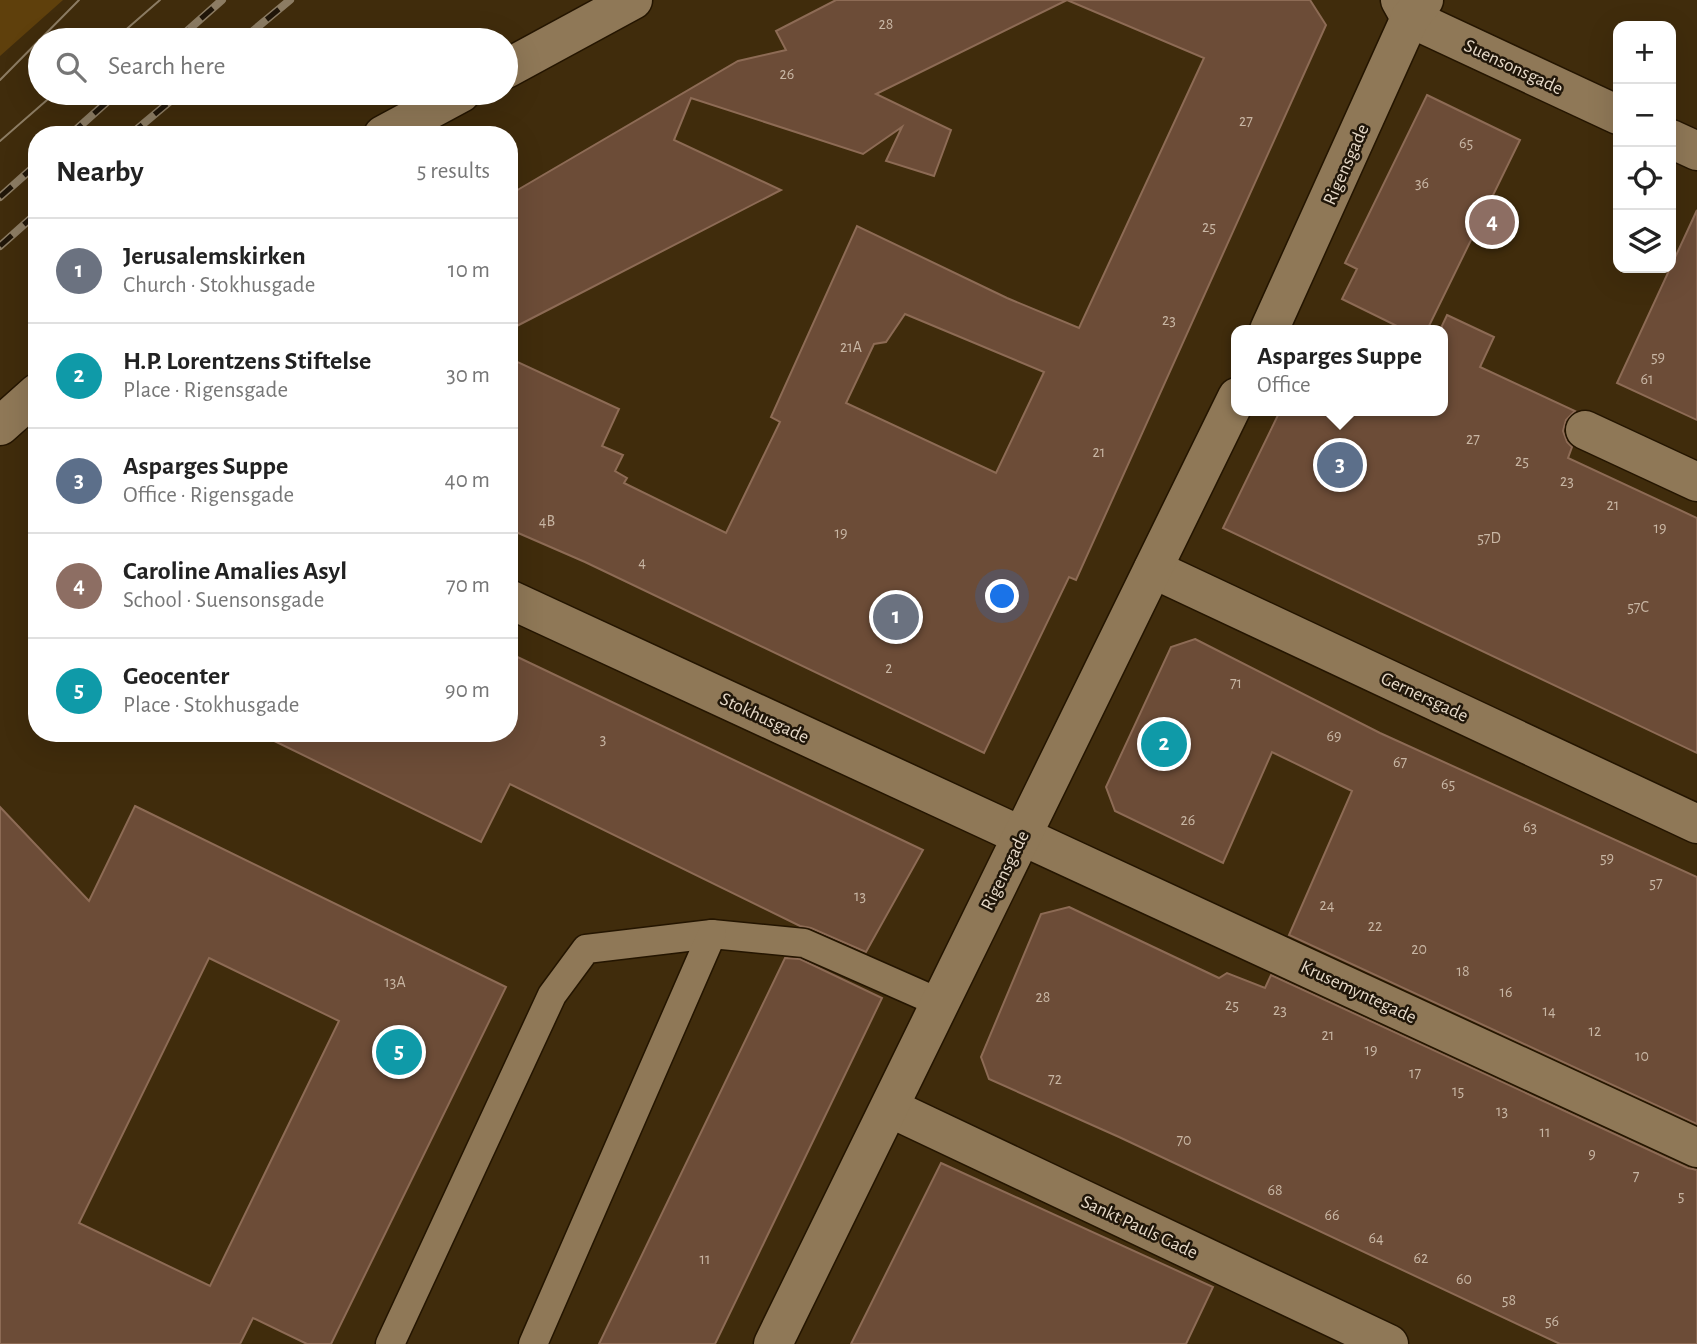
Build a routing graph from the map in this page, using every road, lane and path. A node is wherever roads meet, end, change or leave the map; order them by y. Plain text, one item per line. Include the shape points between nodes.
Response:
1 (633, 0) edge
2 (1411, 6) edge
3 (518, 62) edge
4 (439, 105) edge
5 (1613, 112) edge
6 (400, 126) edge
7 (1676, 141) edge
8 (1697, 151) edge
9 (1271, 325) edge
10 (28, 401) edge
11 (1231, 409) edge
12 (0, 426) edge
13 (1585, 430) dead end
14 (1697, 482) edge
15 (1153, 569) junction
16 (518, 603) edge
17 (1697, 824) edge
18 (1021, 835) junction
19 (712, 934) junction
20 (940, 1003) junction
21 (890, 1108) junction
22 (1697, 1148) edge
23 (390, 1344) edge
24 (533, 1344) edge
25 (773, 1344) edge
26 (1389, 1344) edge

1 - 3 street
2 - 5 street, Suensonsgade
2 - 9 street, Rigensgade
4 - 6 street
7 - 8 street
10 - 12 street
11 - 15 street, Rigensgade
13 - 14 street
15 - 17 street, Gernersgade
15 - 18 street, Rigensgade
16 - 18 street, Stokhusgade
18 - 20 street, Rigensgade
18 - 22 street, Krusemyntegade
19 - 20 lane via 804,943
19 - 23 lane via 586,949 552,995
19 - 24 lane
20 - 21 street, Rigensgade
21 - 25 street, Rigensgade
21 - 26 street, Sankt Pauls Gade

